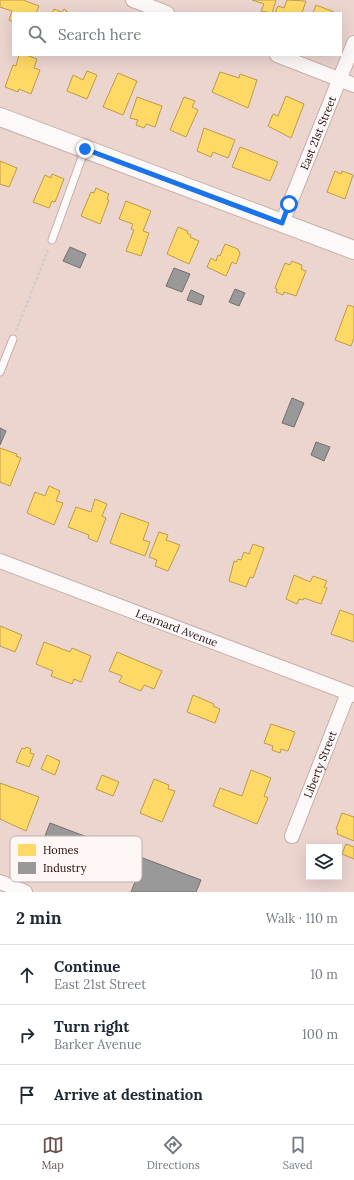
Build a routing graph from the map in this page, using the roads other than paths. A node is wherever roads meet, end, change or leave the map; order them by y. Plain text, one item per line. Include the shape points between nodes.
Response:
1 (133, 0) edge
2 (164, 12) edge
3 (354, 42) edge
4 (280, 56) edge
5 (339, 79) junction
6 (354, 85) edge
7 (0, 117) edge
8 (85, 149) junction
9 (282, 223) junction
10 (52, 240) road end
11 (354, 250) edge
12 (13, 340) road end
13 (0, 372) edge
14 (0, 561) edge
15 (351, 694) edge
16 (292, 836) dead end
17 (0, 882) edge
18 (25, 892) edge

1 - 2 street
3 - 5 street, East 21st Street
4 - 5 street
5 - 6 street
5 - 9 street, East 21st Street
7 - 8 street
8 - 9 street
8 - 10 lane
9 - 11 street
12 - 13 lane
14 - 15 street, Learnard Avenue
15 - 16 street, Liberty Street
17 - 18 street

